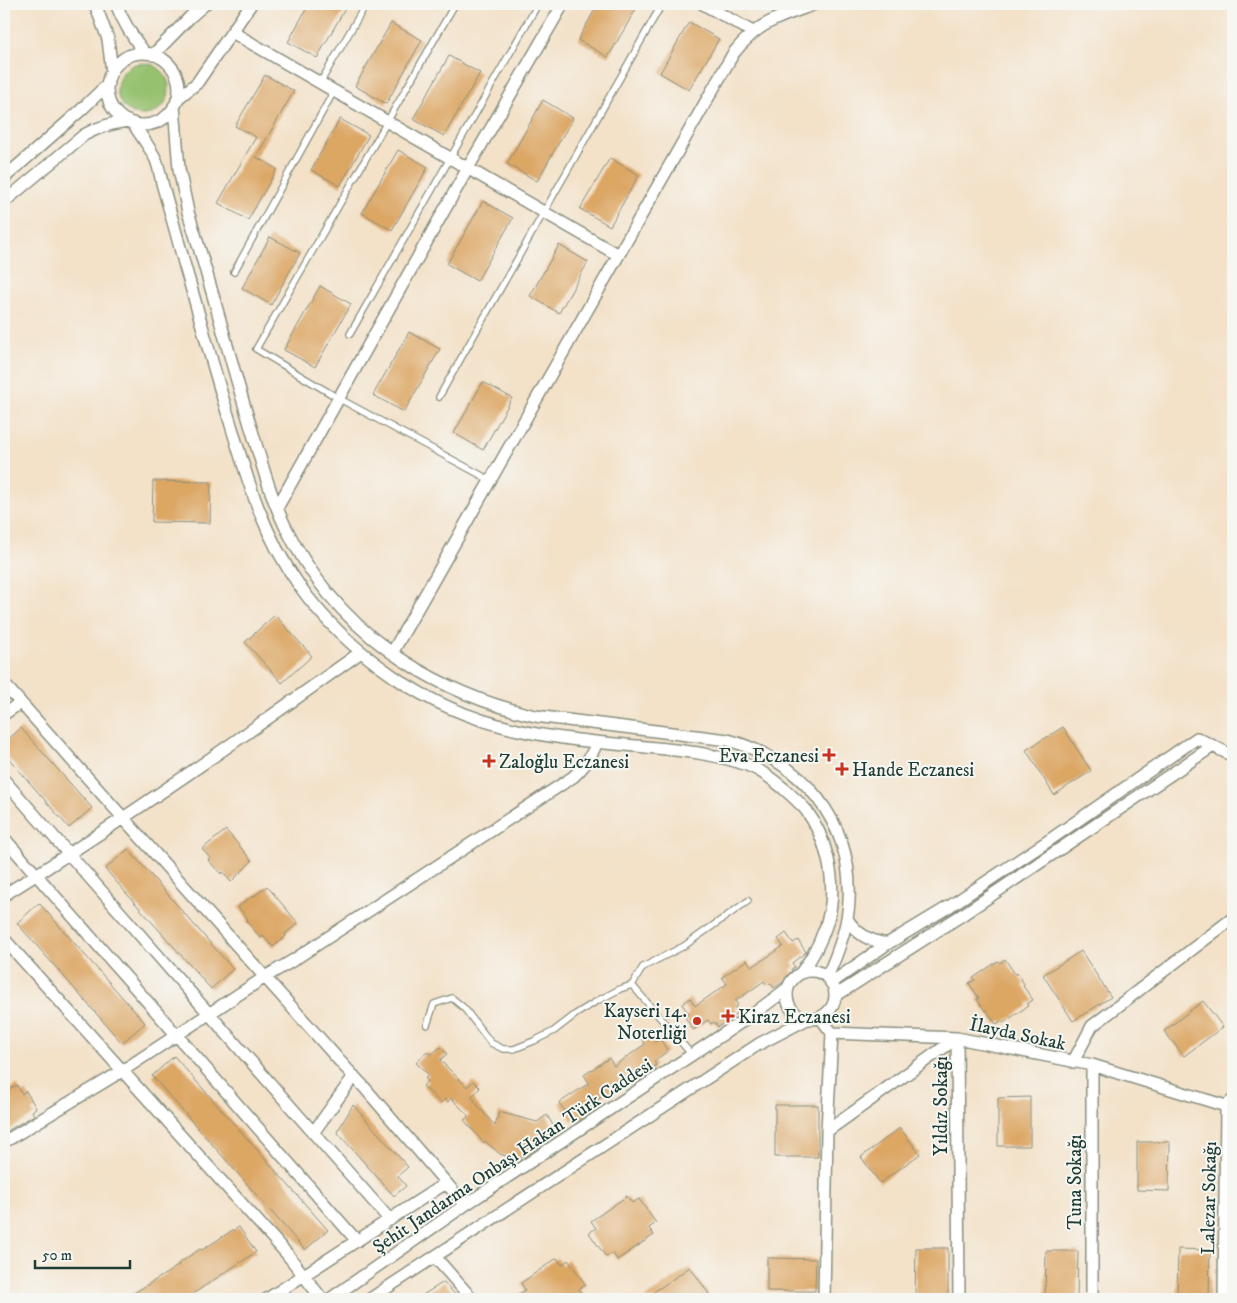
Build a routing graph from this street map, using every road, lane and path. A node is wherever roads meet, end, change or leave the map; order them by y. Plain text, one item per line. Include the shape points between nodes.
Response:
1 (95, 4) edge
2 (116, 4) edge
3 (205, 4) edge
4 (251, 4) edge
5 (366, 4) edge
6 (455, 4) edge
7 (538, 4) edge
8 (563, 4) edge
9 (662, 4) edge
10 (703, 4) edge
11 (815, 4) edge
12 (232, 32) junction
13 (753, 32) junction
14 (149, 54) junction
15 (112, 72) junction
16 (320, 83) junction
17 (108, 84) junction
18 (334, 91) junction
19 (176, 103) junction
20 (130, 122) junction
21 (388, 122) junction
22 (450, 158) junction
23 (468, 168) junction
24 (4, 178) edge
25 (4, 202) edge
26 (544, 212) junction
27 (618, 255) junction
28 (234, 272) dead end
29 (350, 334) dead end
30 (439, 397) dead end
31 (338, 398) junction
32 (490, 480) junction
33 (277, 508) junction
34 (361, 652) junction
35 (392, 653) junction
36 (4, 684) edge
37 (20, 702) junction
38 (4, 714) edge
39 (597, 742) junction
40 (1212, 746) junction
41 (1233, 756) edge
42 (4, 780) edge
43 (123, 818) junction
44 (4, 838) edge
45 (69, 854) junction
46 (36, 875) junction
47 (4, 895) edge
48 (748, 900) dead end
49 (1233, 918) edge
50 (847, 919) junction
51 (4, 939) edge
52 (887, 944) junction
53 (802, 973) junction
54 (265, 977) junction
55 (829, 980) junction
56 (632, 985) junction
57 (788, 988) junction
58 (835, 996) junction
59 (209, 1014) junction
60 (820, 1017) junction
61 (807, 1019) junction
62 (427, 1025) dead end
63 (832, 1033) junction
64 (176, 1035) junction
65 (958, 1038) junction
66 (692, 1055) junction
67 (1074, 1062) junction
68 (1092, 1065) junction
69 (122, 1071) junction
70 (354, 1076) junction
71 (1231, 1103) edge
72 (827, 1131) junction
73 (314, 1133) junction
74 (4, 1142) edge
75 (446, 1183) junction
76 (465, 1205) junction
77 (390, 1220) junction
78 (356, 1241) junction
79 (435, 1257) junction
80 (1229, 1265) edge
81 (304, 1275) junction
82 (384, 1290) junction
83 (267, 1299) edge
84 (322, 1299) edge
85 (330, 1299) edge
86 (370, 1299) edge
87 (392, 1299) edge
88 (472, 1299) edge
89 (824, 1299) edge
90 (959, 1299) edge
91 (1092, 1299) edge
92 (1224, 1299) edge

1 - 15 street via 108,39
2 - 14 street via 130,34
3 - 14 street
4 - 12 street
5 - 16 lane
6 - 21 lane
7 - 22 lane
8 - 23 street
9 - 26 lane
10 - 13 street
11 - 13 street
12 - 16 street
12 - 19 street via 197,83
13 - 27 street via 733,54
14 - 15 street via 129,56
14 - 19 street via 167,62 176,75 179,91
15 - 17 street
16 - 18 street
17 - 20 street via 108,95 114,109
17 - 24 street
18 - 21 street
18 - 28 lane
19 - 20 street via 156,122
19 - 33 street via 179,169 188,212
20 - 25 street via 106,125 84,135
20 - 34 street via 156,160 224,404 258,511 298,585 326,619
21 - 22 street
21 - 31 lane via 256,349
22 - 23 street
22 - 29 lane
23 - 26 street
23 - 31 street
26 - 27 street
26 - 30 lane
27 - 32 street
31 - 32 lane
31 - 33 street
32 - 35 street
33 - 35 street via 304,560 327,593 353,622
34 - 39 street via 411,688 472,716 520,731
34 - 43 street
35 - 50 street via 448,687 509,710 728,740 771,757 808,786 834,825 848,874
36 - 37 street
37 - 38 street
37 - 43 street
39 - 53 street via 702,753 745,764 770,778 797,800 810,816 820,838 832,891 822,937
39 - 54 street via 589,759 573,777
40 - 41 street
40 - 52 street via 1197,738 950,906
40 - 58 street
42 - 45 street
43 - 45 street
43 - 54 street
44 - 46 street
45 - 46 street
45 - 59 street
46 - 47 street
46 - 64 street
48 - 56 lane via 684,946 643,966
49 - 67 street via 1092,1026
50 - 52 street via 866,938
50 - 55 street
51 - 69 street
52 - 55 street
53 - 55 street via 815,972
53 - 57 street
54 - 59 street
54 - 70 street
55 - 58 street
56 - 62 lane via 597,1001 554,1031 514,1049 503,1049 491,1042 452,998 434,1004
56 - 66 lane
57 - 61 street via 790,1008
57 - 66 street, Şehit Jandarma Onbaşı Hakan Türk Caddesi
58 - 60 street via 831,1008
59 - 64 street
59 - 73 street
60 - 61 street
60 - 63 street
61 - 79 street via 759,1044
63 - 65 street, Yıldız Sokağı
63 - 72 street
64 - 69 street
64 - 78 street
65 - 67 street, İlayda Sokak
65 - 72 street, İlayda Sokak
65 - 90 street, Yıldız Sokağı
66 - 76 street, Şehit Jandarma Onbaşı Hakan Türk Caddesi
67 - 68 street, İlayda Sokak
68 - 71 street, İlayda Sokak
68 - 91 street, Tuna Sokağı
69 - 74 street
69 - 81 street
70 - 73 street
70 - 75 street
71 - 80 street, Lalezar Sokağı
72 - 89 street
73 - 77 street
75 - 76 street
75 - 77 street
76 - 85 street, Şehit Jandarma Onbaşı Hakan Türk Caddesi
77 - 78 street
78 - 81 street
79 - 82 street
79 - 88 street
80 - 92 street, Lalezar Sokağı
81 - 83 street
81 - 84 street
82 - 86 street
82 - 87 street

